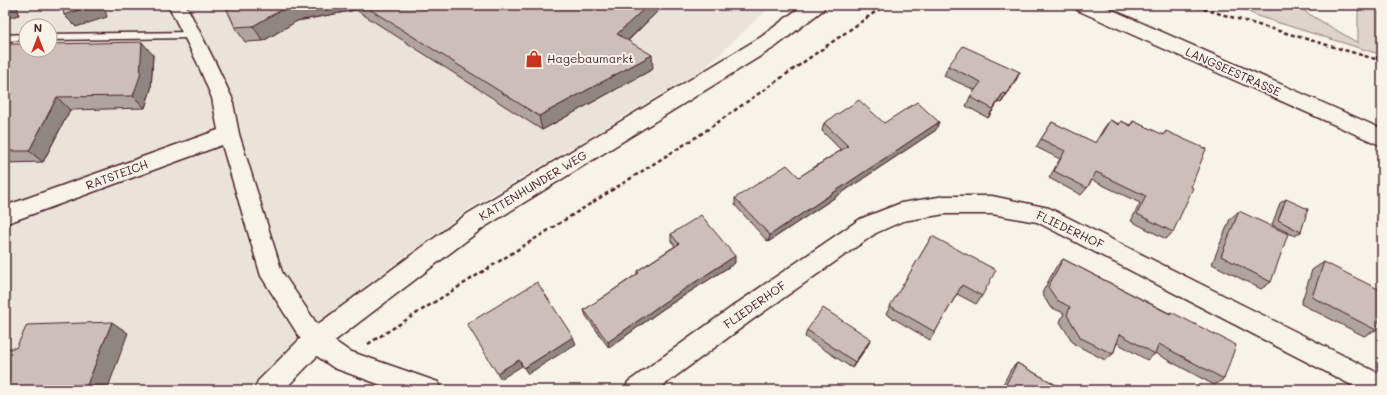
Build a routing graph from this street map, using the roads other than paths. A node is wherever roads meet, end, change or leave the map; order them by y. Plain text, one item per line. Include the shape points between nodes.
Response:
1 (177, 5) edge
2 (816, 5) edge
3 (1084, 5) edge
4 (191, 35) junction
5 (18, 37) edge
6 (58, 37) edge
7 (5, 38) edge
8 (229, 134) junction
9 (1382, 138) edge
10 (5, 215) edge
11 (315, 341) junction
12 (1382, 388) edge
13 (267, 390) edge
14 (429, 390) edge
15 (637, 390) edge

1 - 4 street
2 - 11 street, KATTENHUNDER WEG via 761,46 475,221
3 - 9 street, LANGSEESTRASSE
4 - 6 lane
4 - 8 street via 222,98
5 - 7 lane
8 - 10 street, RATSTEICH
8 - 11 street via 272,276
11 - 13 street, KATTENHUNDER WEG
11 - 14 street via 342,360
12 - 15 street, FLIEDERHOF via 1041,214 992,205 945,205 901,212 868,226

